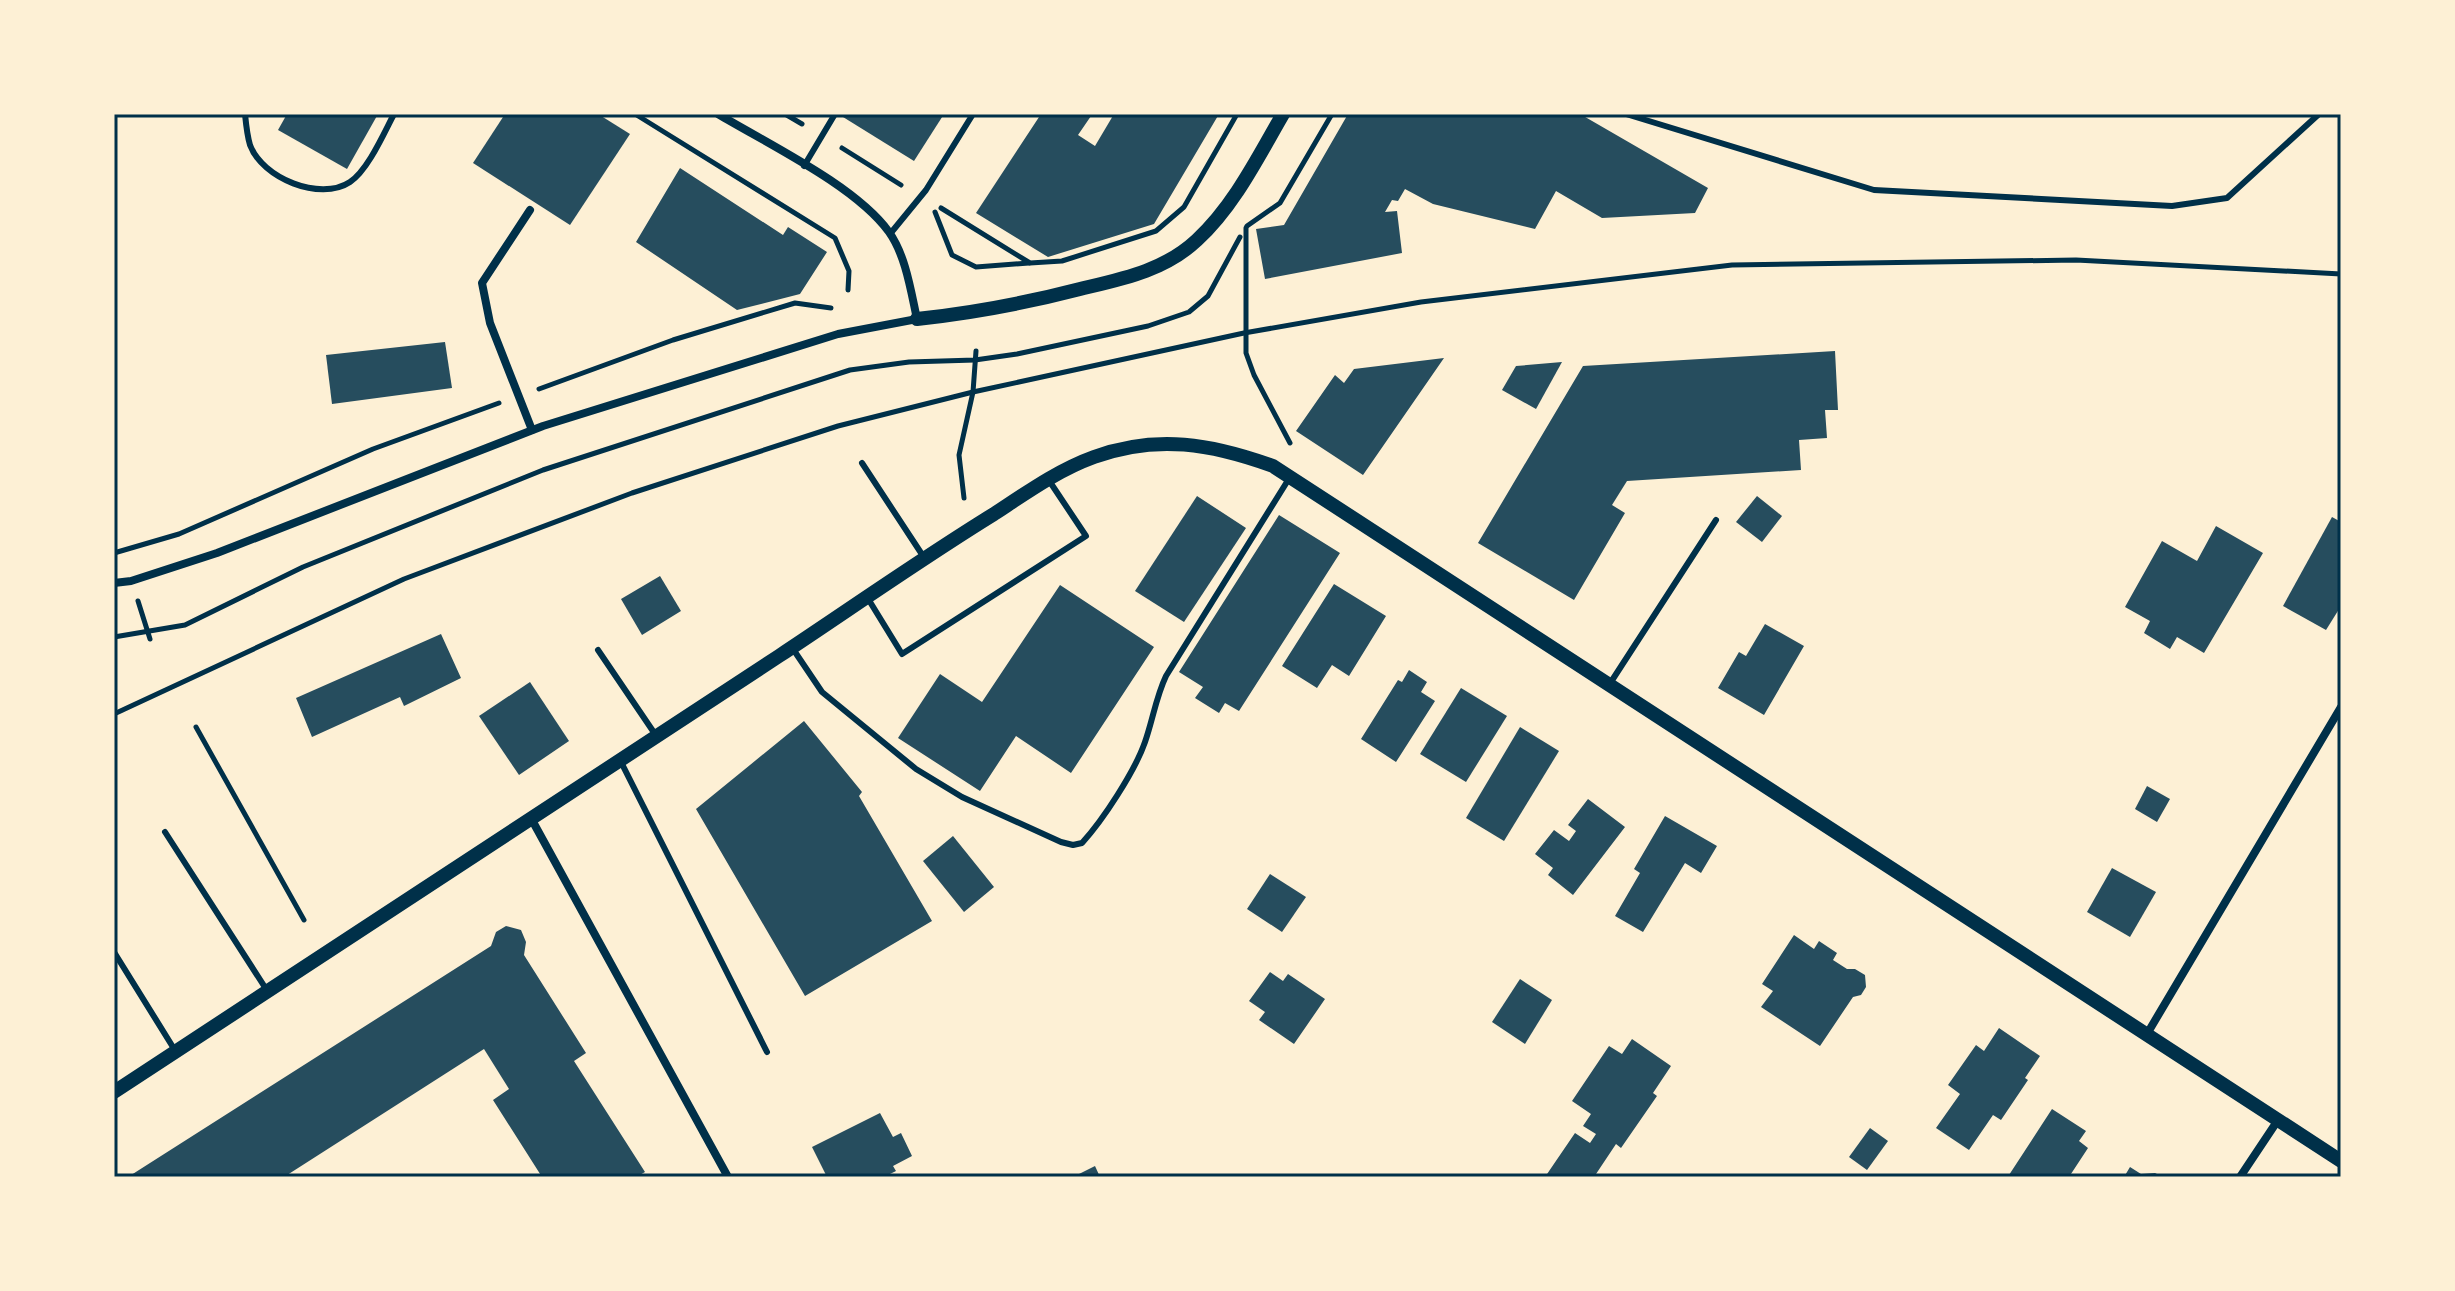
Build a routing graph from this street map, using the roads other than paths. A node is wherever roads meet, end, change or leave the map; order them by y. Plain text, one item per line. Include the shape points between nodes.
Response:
1 (245, 114) edge
2 (394, 114) edge
3 (718, 114) edge
4 (835, 114) edge
5 (973, 114) edge
6 (1283, 114) edge
7 (1626, 114) edge
8 (2319, 114) edge
9 (804, 166) junction
10 (530, 210) dead end
11 (890, 234) junction
12 (917, 319) junction
13 (532, 430) junction
14 (862, 463) dead end
15 (1290, 477) junction
16 (1048, 479) junction
17 (1716, 520) dead end
18 (925, 559) junction
19 (114, 583) edge
20 (867, 597) junction
21 (792, 647) junction
22 (598, 650) dead end
23 (1609, 685) junction
24 (2341, 707) edge
25 (657, 737) junction
26 (620, 761) junction
27 (532, 820) junction
28 (165, 832) dead end
29 (114, 952) edge
30 (268, 992) junction
31 (2147, 1034) junction
32 (176, 1052) junction
33 (767, 1052) dead end
34 (114, 1092) edge
35 (2278, 1120) junction
36 (2341, 1161) edge
37 (726, 1176) edge
38 (2240, 1177) edge

1 - 2 lane via 250,146 267,169 287,181 330,190 352,181
3 - 9 street
4 - 9 lane
5 - 11 lane
6 - 12 street via 1218,219 1176,257 1147,272 1031,302
7 - 8 lane via 1874,190 2172,206 2227,198
9 - 11 street via 862,202
10 - 13 street via 482,283 490,323
11 - 12 street
12 - 13 street via 838,334
13 - 19 street via 217,553
14 - 18 lane
15 - 16 street via 1220,449 1162,444 1098,455
15 - 21 lane via 1166,676 1136,763 1082,843 1061,842 932,781 829,698
15 - 23 street
16 - 18 street
16 - 20 lane via 1086,536 902,654
17 - 23 lane
18 - 20 street
20 - 21 street
21 - 25 street
22 - 25 lane
23 - 31 street
24 - 31 street
25 - 26 street
26 - 27 street
26 - 33 lane
27 - 30 street
27 - 37 street
28 - 30 lane
29 - 32 lane
30 - 32 street
31 - 35 street
32 - 34 street
35 - 36 street
35 - 38 street

